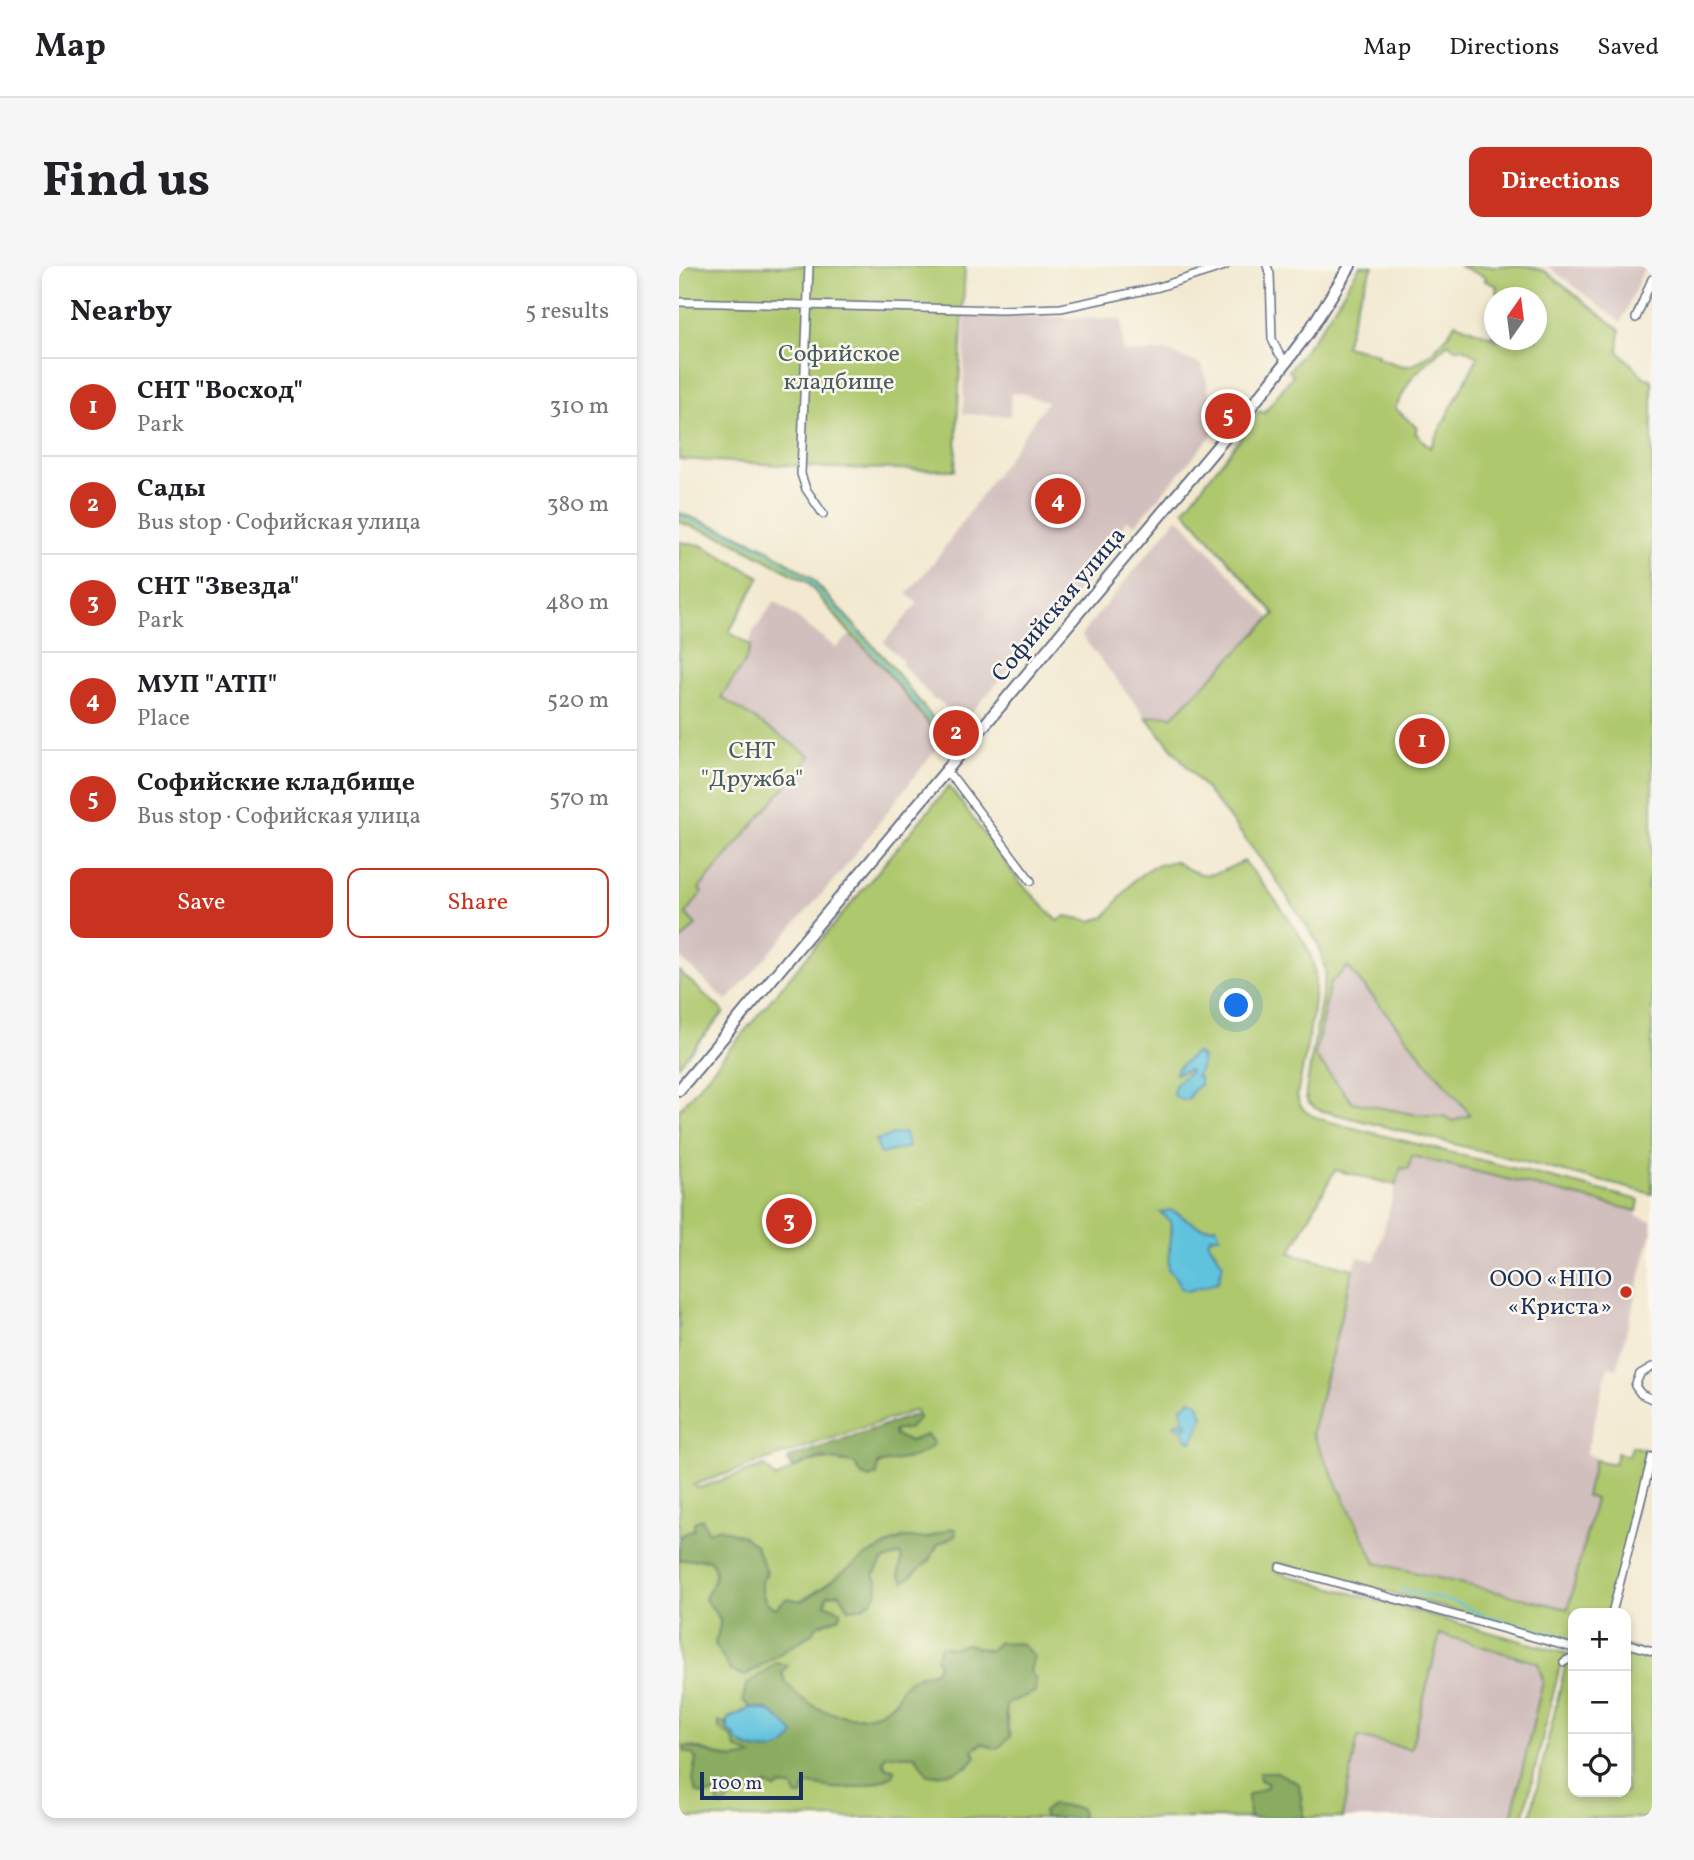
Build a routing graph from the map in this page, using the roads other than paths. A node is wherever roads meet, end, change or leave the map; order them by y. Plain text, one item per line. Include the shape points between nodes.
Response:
1 (809, 266) edge
2 (1225, 266) edge
3 (1267, 266) edge
4 (1350, 266) edge
5 (1652, 279) edge
6 (679, 302) edge
7 (808, 304) junction
8 (1636, 318) dead end
9 (1286, 362) junction
10 (823, 514) dead end
11 (945, 772) junction
12 (1031, 881) dead end
13 (679, 1090) edge
14 (1652, 1367) edge
15 (1652, 1399) edge
16 (1652, 1457) edge
17 (1280, 1567) dead end
18 (1613, 1608) edge
19 (1631, 1645) edge
20 (1568, 1647) edge
21 (1652, 1651) edge
22 (1568, 1660) edge
23 (1564, 1662) dead end

1 - 7 street
2 - 7 street via 1159,287 1061,308
3 - 9 street via 1272,339
4 - 9 main road, Софийская улица
5 - 8 street
6 - 7 street
7 - 10 street via 801,474
9 - 11 main road, Софийская улица
11 - 12 street
11 - 13 main road, Софийская улица
14 - 15 street via 1640,1374 1636,1386
16 - 18 street
17 - 20 street
19 - 21 street
22 - 23 street

